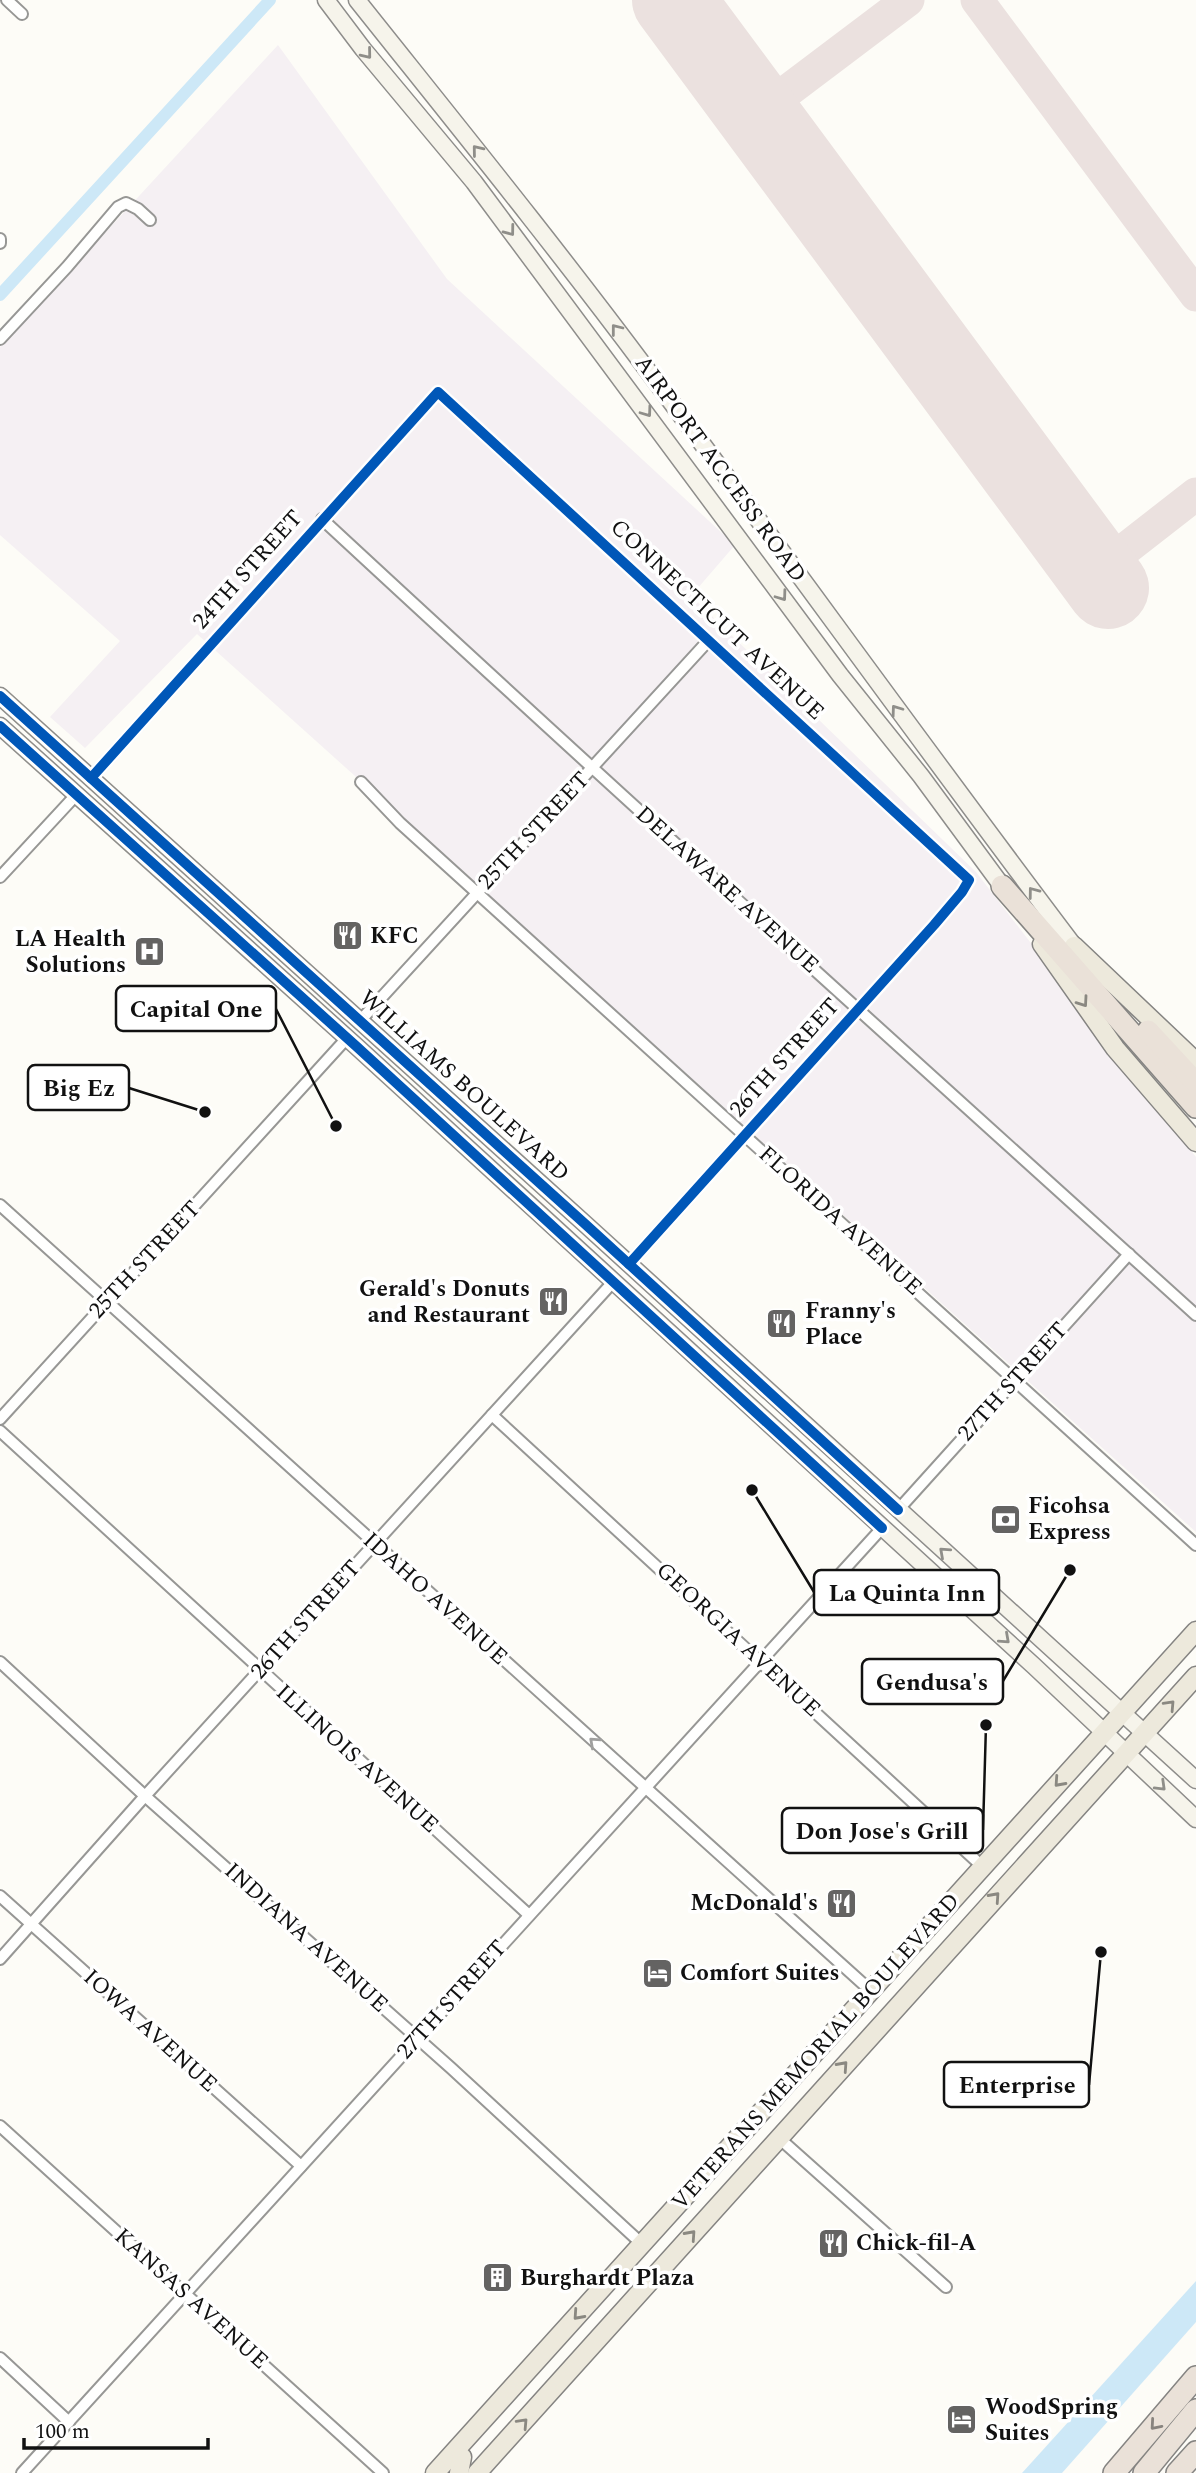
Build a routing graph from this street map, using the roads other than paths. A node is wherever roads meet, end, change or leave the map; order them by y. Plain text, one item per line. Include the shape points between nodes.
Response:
1 (7, 0) edge
2 (326, 0) edge
3 (357, 0) edge
4 (22, 14) dead end
5 (150, 220) dead end
6 (0, 339) edge
7 (438, 392) joint
8 (322, 519) junction
9 (708, 641) junction
10 (0, 696) edge
11 (0, 726) edge
12 (36, 759) junction
13 (591, 769) junction
14 (91, 778) junction
15 (361, 782) dead end
16 (76, 795) junction
17 (139, 822) junction
18 (0, 877) edge
19 (968, 878) joint
20 (1002, 886) junction
21 (477, 892) junction
22 (1074, 946) junction
23 (858, 1009) junction
24 (360, 1021) junction
25 (347, 1038) junction
26 (1196, 1062) edge
27 (419, 1074) junction
28 (1196, 1083) edge
29 (1196, 1107) edge
30 (745, 1134) junction
31 (1196, 1142) edge
32 (0, 1205) edge
33 (533, 1209) junction
34 (1129, 1254) junction
35 (629, 1264) junction
36 (613, 1282) junction
37 (107, 1301) junction
38 (1196, 1315) edge
39 (1014, 1381) junction
40 (492, 1415) junction
41 (0, 1419) edge
42 (0, 1431) edge
43 (898, 1510) junction
44 (882, 1528) junction
45 (374, 1544) junction
46 (1196, 1545) edge
47 (1196, 1631) edge
48 (761, 1661) junction
49 (0, 1662) edge
50 (260, 1671) junction
51 (1196, 1676) edge
52 (1121, 1713) junction
53 (1104, 1732) junction
54 (1144, 1733) junction
55 (1126, 1752) junction
56 (1196, 1780) edge
57 (645, 1788) junction
58 (145, 1796) junction
59 (1196, 1819) edge
60 (983, 1867) junction
61 (959, 1894) junction
62 (0, 1896) edge
63 (529, 1915) junction
64 (32, 1924) junction
65 (962, 1934) junction
66 (0, 1959) edge
67 (872, 1991) junction
68 (418, 2038) junction
69 (0, 2126) edge
70 (779, 2138) junction
71 (300, 2166) junction
72 (741, 2180) junction
73 (642, 2244) junction
74 (946, 2287) dead end
75 (600, 2290) junction
76 (185, 2293) junction
77 (554, 2341) junction
78 (0, 2358) edge
79 (1196, 2377) edge
80 (558, 2385) junction
81 (1196, 2410) edge
82 (69, 2422) junction
83 (1196, 2452) edge
84 (460, 2465) edge
85 (22, 2473) edge
86 (383, 2473) edge
87 (435, 2473) edge
88 (447, 2473) edge
89 (477, 2473) edge
90 (1114, 2473) edge
91 (1144, 2473) edge
92 (1177, 2473) edge

1 - 4 street
2 -> 20 main road, AIRPORT ACCESS ROAD via 474,182
22 -> 3 main road, AIRPORT ACCESS ROAD via 647,369
5 - 6 street via 126,203 118,207
7 - 8 street, 24TH STREET
7 - 9 street, CONNECTICUT AVENUE
8 - 13 street, DELAWARE AVENUE
8 - 14 street, 24TH STREET
9 - 13 street, 25TH STREET
9 - 19 street, CONNECTICUT AVENUE
10 - 14 main road, WILLIAMS BOULEVARD
11 - 12 main road, WILLIAMS BOULEVARD
12 - 14 main road
12 - 16 main road, WILLIAMS BOULEVARD
13 - 21 street, 25TH STREET
13 - 23 street, DELAWARE AVENUE
14 - 17 main road, WILLIAMS BOULEVARD
15 - 21 street, FLORIDA AVENUE
16 - 17 main road via 99,796 127,820
16 - 18 street
16 - 25 main road, WILLIAMS BOULEVARD
17 - 24 main road, WILLIAMS BOULEVARD
19 - 23 street, 26TH STREET via 962,892
20 - 29 highway
20 -> 31 main road via 1115,1048
21 - 24 street, 25TH STREET
21 - 30 street, FLORIDA AVENUE
22 - 26 main road
22 - 28 highway
23 - 30 street, 26TH STREET
23 - 34 street, DELAWARE AVENUE
24 - 27 main road, WILLIAMS BOULEVARD
25 - 27 main road via 364,1037 400,1070
25 - 33 main road, WILLIAMS BOULEVARD
25 - 37 street, 25TH STREET
27 - 35 main road, WILLIAMS BOULEVARD
30 - 35 street, 26TH STREET
30 - 39 street, FLORIDA AVENUE
32 - 37 street, IDAHO AVENUE
33 - 35 main road via 552,1214 602,1258 620,1266
33 - 36 main road, WILLIAMS BOULEVARD
34 - 38 street, DELAWARE AVENUE
34 - 39 street, 27TH STREET
35 - 43 main road, WILLIAMS BOULEVARD
36 - 40 street, 26TH STREET
36 - 44 main road, WILLIAMS BOULEVARD
37 - 41 street, 25TH STREET
37 - 45 street, IDAHO AVENUE
39 - 43 street, 27TH STREET
39 - 46 street, FLORIDA AVENUE
40 - 45 street, 26TH STREET
40 - 48 street, GEORGIA AVENUE
42 - 50 street, ILLINOIS AVENUE
52 -> 43 main road, WILLIAMS BOULEVARD
44 - 48 street, 27TH STREET
44 -> 53 main road, WILLIAMS BOULEVARD
45 - 50 street, 26TH STREET
57 -> 45 street, IDAHO AVENUE
47 - 52 main road, VETERANS MEMORIAL BOULEVARD
48 - 57 street, 27TH STREET
48 - 60 street, GEORGIA AVENUE
49 - 58 street, INDIANA AVENUE
50 - 58 street, 26TH STREET
50 - 63 street, ILLINOIS AVENUE
54 -> 51 main road, VETERANS MEMORIAL BOULEVARD
52 - 53 main road, VETERANS MEMORIAL BOULEVARD
52 - 54 main road, WILLIAMS BOULEVARD
53 - 55 main road, WILLIAMS BOULEVARD
53 -> 60 main road, VETERANS MEMORIAL BOULEVARD
54 - 55 main road, VETERANS MEMORIAL BOULEVARD
54 - 56 main road, WILLIAMS BOULEVARD
55 -> 59 main road, WILLIAMS BOULEVARD
65 -> 55 main road, VETERANS MEMORIAL BOULEVARD
57 - 63 street, 27TH STREET
57 - 67 street, IDAHO AVENUE
58 - 64 street, 26TH STREET
58 - 68 street, INDIANA AVENUE
60 - 61 main road, VETERANS MEMORIAL BOULEVARD
61 - 65 main road via 967,1909
61 - 67 main road, VETERANS MEMORIAL BOULEVARD
62 - 64 street, IOWA AVENUE
63 - 68 street, 27TH STREET
64 - 66 street, 26TH STREET
64 - 71 street, IOWA AVENUE
70 -> 65 main road, VETERANS MEMORIAL BOULEVARD
67 - 72 main road via 842,2037 733,2159 731,2169
67 - 73 main road, VETERANS MEMORIAL BOULEVARD
68 - 71 street, 27TH STREET
68 - 73 street, INDIANA AVENUE
69 - 76 street, KANSAS AVENUE
70 - 72 main road, VETERANS MEMORIAL BOULEVARD
70 - 74 street
71 - 76 street, 27TH STREET
80 -> 72 main road, VETERANS MEMORIAL BOULEVARD
73 - 75 main road, VETERANS MEMORIAL BOULEVARD
75 -> 77 main road, VETERANS MEMORIAL BOULEVARD
75 - 80 main road via 608,2295 609,2312 558,2370
76 - 82 street, 27TH STREET
76 - 86 street, KANSAS AVENUE
77 - 84 main road via 543,2368
77 - 87 main road, VETERANS MEMORIAL BOULEVARD
78 - 82 street
79 -> 90 highway
89 -> 80 main road, VETERANS MEMORIAL BOULEVARD
81 - 91 highway
82 - 85 street, 27TH STREET
83 - 92 highway
84 - 88 main road

